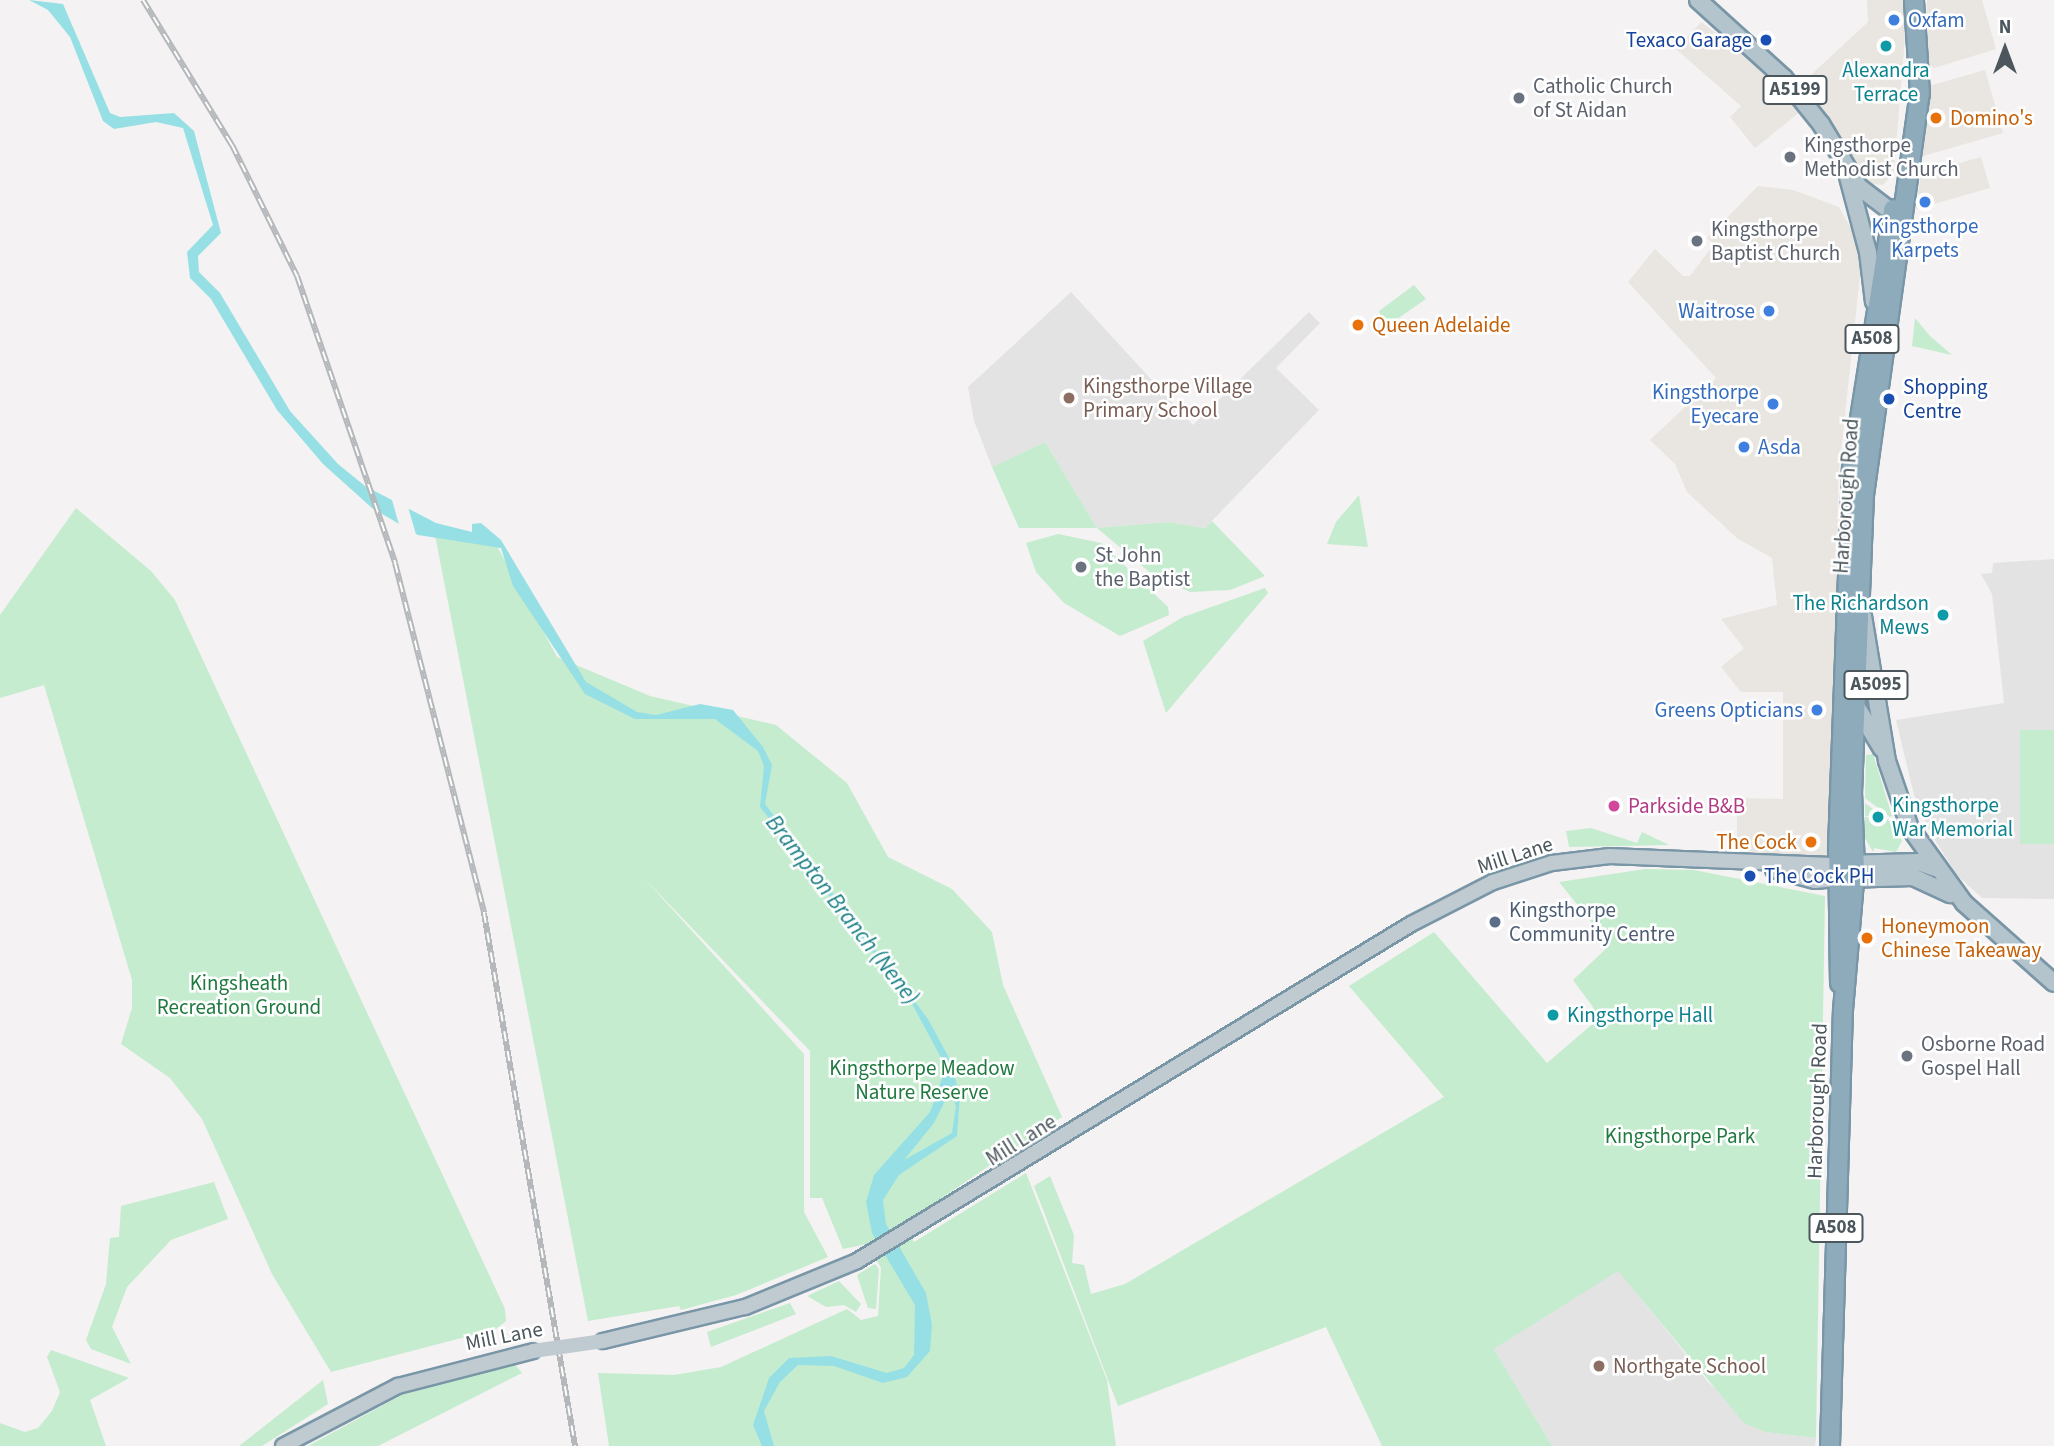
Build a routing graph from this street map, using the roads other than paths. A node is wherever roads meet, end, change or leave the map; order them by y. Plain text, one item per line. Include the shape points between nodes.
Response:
1 (1698, 0) edge
2 (1914, 0) edge
3 (1846, 166) junction
4 (1898, 216) junction
5 (1875, 318) junction
6 (1862, 611) junction
7 (1844, 678) junction
8 (1856, 705) junction
9 (1887, 761) junction
10 (1559, 862) junction
11 (1838, 868) junction
12 (1935, 868) junction
13 (1964, 903) junction
14 (2054, 983) edge
15 (284, 1446) edge
16 (1830, 1446) edge

1 - 3 main road, A5199 via 1784,78
2 - 4 highway, Harborough Road / A508 via 1920,94
3 - 4 main road, A5199 via 1864,193
3 - 5 main road, A5199 via 1872,272
4 - 5 highway, Harborough Road / A508
4 - 6 highway, Harborough Road / A508 via 1866,472
5 - 7 highway, Harborough Road / A508 via 1852,469
6 - 8 highway, Harborough Road / A508
6 - 9 main road, A5095
7 - 8 main road, A5095
7 - 11 highway, Harborough Road / A508
8 - 9 main road, A5095
8 - 11 highway, Harborough Road / A508 via 1852,793
9 - 12 main road, A5095 via 1903,814
10 - 11 street, Mill Lane via 1654,855
10 - 11 street via 1580,851 1650,848 1827,861
10 - 15 street, Mill Lane, bridge via 1493,882 1432,912 865,1257 745,1307 603,1341 533,1351 398,1386
11 - 12 main road via 1918,862
11 - 13 main road, A5095 via 1922,878
11 - 16 highway, Harborough Road / A508 via 1836,954 1843,1010
12 - 13 main road, A5095
13 - 14 main road, A5095

